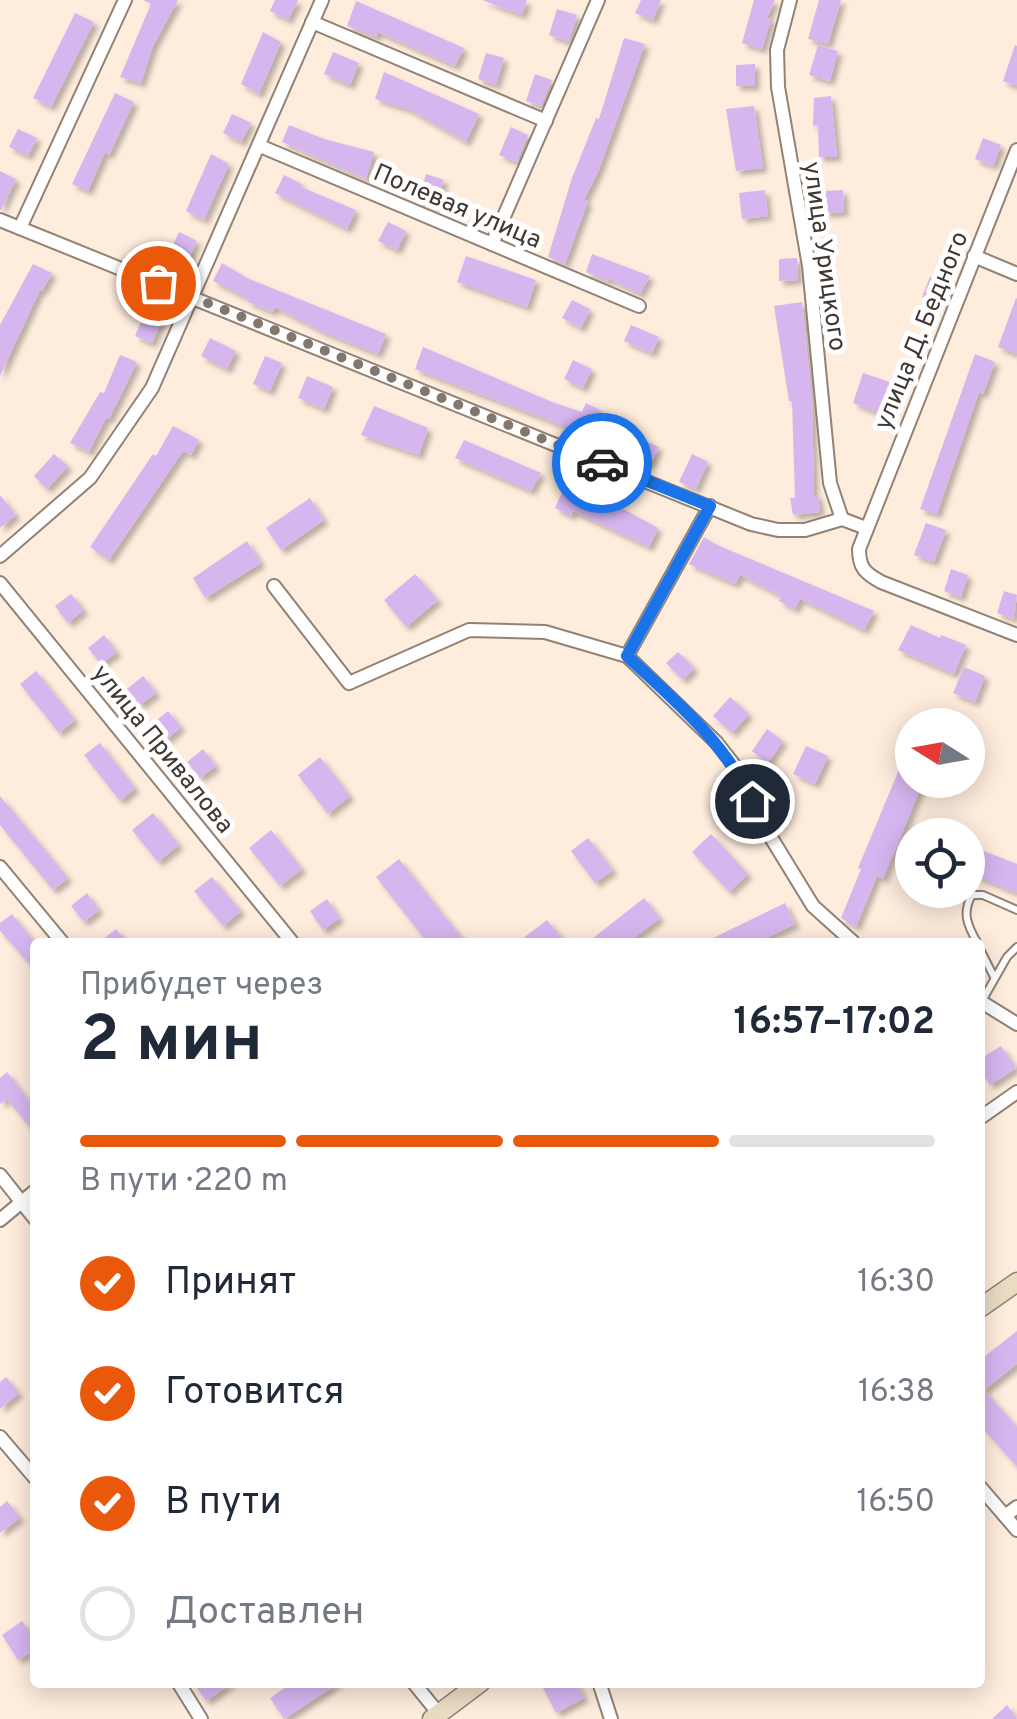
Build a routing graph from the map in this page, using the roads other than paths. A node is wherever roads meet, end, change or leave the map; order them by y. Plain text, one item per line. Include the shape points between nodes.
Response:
1 (125, 0) edge
2 (322, 0) edge
3 (598, 0) edge
4 (790, 0) edge
5 (312, 22) junction
6 (546, 121) junction
7 (260, 146) junction
8 (1017, 150) edge
9 (0, 220) edge
10 (20, 228) junction
11 (492, 244) junction
12 (974, 256) junction
13 (1017, 274) edge
14 (192, 296) junction
15 (639, 306) dead end
16 (710, 506) junction
17 (842, 519) junction
18 (866, 528) junction
19 (0, 556) edge
20 (0, 582) edge
21 (274, 586) dead end
22 (1017, 634) edge
23 (627, 656) junction
24 (0, 866) edge
25 (1017, 910) edge
26 (59, 938) edge
27 (289, 938) edge
28 (848, 938) edge
29 (974, 938) edge
30 (1017, 947) edge
31 (985, 960) edge
32 (994, 978) junction
33 (985, 993) edge
34 (985, 1005) edge
35 (1017, 1024) edge
36 (1017, 1092) edge
37 (985, 1114) edge
38 (0, 1175) edge
39 (30, 1195) edge
40 (21, 1202) junction
41 (30, 1213) edge
42 (0, 1220) edge
43 (1017, 1282) edge
44 (985, 1304) edge
45 (0, 1436) edge
46 (30, 1472) edge
47 (985, 1493) edge
48 (1017, 1507) edge
49 (1005, 1516) junction
50 (1017, 1530) edge
51 (182, 1688) edge
52 (417, 1688) edge
53 (473, 1688) edge
54 (601, 1688) edge
55 (435, 1716) edge
56 (202, 1719) edge
57 (611, 1719) edge

1 - 10 street
2 - 5 street
3 - 6 street
4 - 17 street, улица Урицкого via 776,50 778,87 808,266 830,483
5 - 6 street
5 - 7 street
6 - 11 street
7 - 11 street, Полевая улица
7 - 14 street
8 - 12 street, улица Д. Бедного
9 - 10 street
10 - 14 street
11 - 15 street, Полевая улица
12 - 13 street
12 - 18 street, улица Д. Бедного
14 - 16 street
14 - 19 street via 152,388 90,478
16 - 17 street via 778,530
16 - 23 street
17 - 18 street
18 - 22 street via 859,549 864,573
20 - 27 street, улица Привалова
21 - 23 street via 349,683 469,630 545,632
23 - 28 street via 738,770 813,906
24 - 26 street
25 - 29 lane via 972,895 965,907
30 - 32 lane
31 - 32 lane
32 - 33 lane
34 - 35 street
36 - 37 street
38 - 40 street
39 - 40 street
40 - 41 street
40 - 42 street
43 - 44 main road
45 - 46 street
47 - 49 street
48 - 49 street
49 - 50 street
51 - 56 street
52 - 55 street
53 - 55 main road
54 - 57 street

